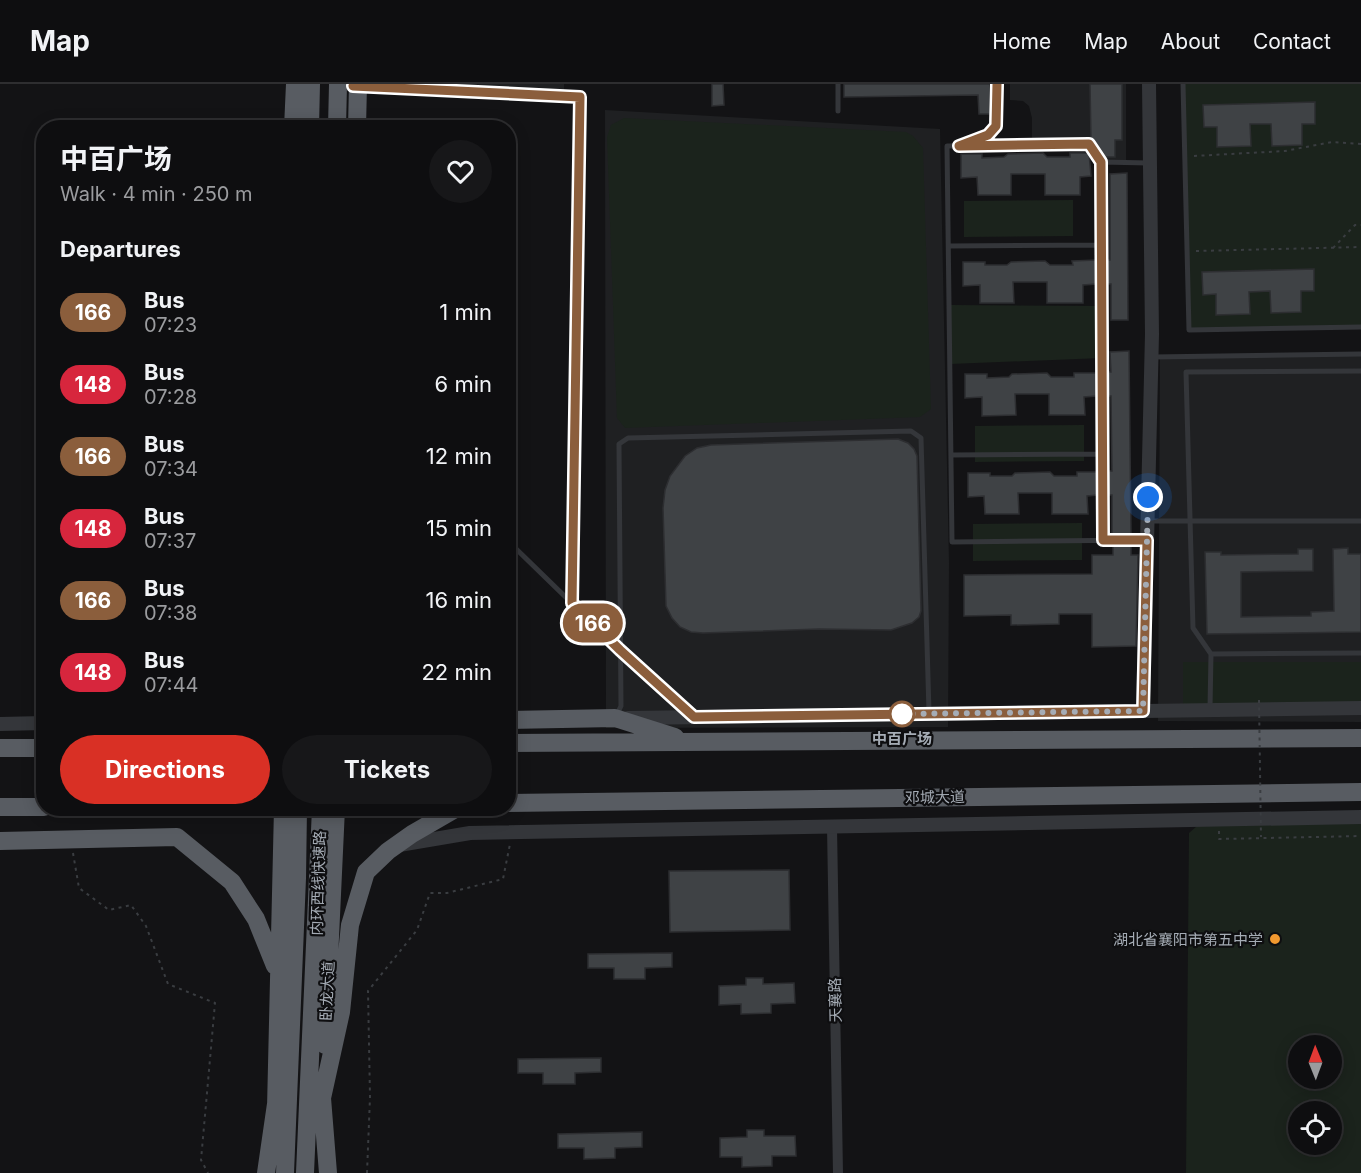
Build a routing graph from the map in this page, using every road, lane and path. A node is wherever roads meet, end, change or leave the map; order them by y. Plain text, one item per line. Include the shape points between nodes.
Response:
1 (289, 84) edge
2 (295, 84) edge
3 (311, 84) edge
4 (350, 84) edge
5 (491, 84) edge
6 (838, 84) edge
7 (997, 84) edge
8 (1149, 84) edge
9 (1183, 84) edge
10 (492, 93) junction
11 (838, 111) dead end
12 (288, 120) edge
13 (293, 120) edge
14 (310, 120) edge
15 (340, 120) edge
16 (352, 120) edge
17 (356, 120) edge
18 (1361, 144) edge
19 (959, 146) junction
20 (1186, 157) junction
21 (1101, 162) junction
22 (1150, 163) junction
23 (1361, 225) edge
24 (1101, 245) junction
25 (949, 246) junction
26 (1361, 247) edge
27 (1334, 248) junction
28 (1188, 251) junction
29 (1361, 327) edge
30 (1361, 354) edge
31 (1152, 357) junction
32 (1361, 371) edge
33 (1102, 454) junction
34 (951, 455) junction
35 (1361, 520) edge
36 (1148, 521) junction
37 (1190, 521) junction
38 (1103, 540) junction
39 (1147, 540) junction
40 (516, 549) edge
41 (572, 603) junction
42 (620, 650) junction
43 (1361, 653) edge
44 (1211, 654) junction
45 (1259, 700) dead end
46 (1361, 708) edge
47 (1210, 710) junction
48 (1143, 711) junction
49 (929, 714) junction
50 (694, 717) junction
51 (615, 718) junction
52 (516, 720) edge
53 (36, 723) edge
54 (0, 724) edge
55 (1361, 738) edge
56 (694, 742) junction
57 (516, 743) edge
58 (0, 748) edge
59 (36, 748) edge
60 (1361, 792) edge
61 (516, 803) edge
62 (0, 807) edge
63 (36, 807) edge
64 (283, 816) edge
65 (298, 816) edge
66 (321, 816) edge
67 (336, 816) edge
68 (444, 816) edge
69 (1361, 817) edge
70 (832, 826) junction
71 (512, 832) junction
72 (1361, 836) edge
73 (1261, 837) junction
74 (70, 838) junction
75 (1219, 839) dead end
76 (0, 841) edge
77 (396, 845) junction
78 (279, 974) junction
79 (322, 1098) junction
80 (276, 1104) junction
81 (208, 1173) edge
82 (266, 1173) edge
83 (273, 1173) edge
84 (285, 1173) edge
85 (305, 1173) edge
86 (320, 1173) edge
87 (328, 1173) edge
88 (367, 1173) edge
89 (838, 1173) edge

1 - 12 highway
2 - 13 highway
3 - 14 highway
4 - 10 lane
4 - 15 highway
4 - 16 highway
4 - 17 highway, bridge
5 - 10 lane
6 - 11 lane
7 - 19 lane via 996,126 988,135
8 - 22 street
9 - 20 lane
10 - 41 lane via 580,97
18 - 20 path via 1332,142 1285,152
19 - 21 lane via 1089,144
19 - 25 lane via 947,147
20 - 28 lane
21 - 22 lane
21 - 24 lane
22 - 31 street
23 - 27 path via 1355,225
24 - 25 lane
24 - 33 lane
25 - 34 lane
26 - 27 path
27 - 28 path
28 - 29 lane via 1188,330
30 - 31 lane
31 - 36 street
32 - 37 lane via 1186,372
33 - 34 lane
33 - 38 lane
34 - 38 lane via 952,542
35 - 37 lane
36 - 37 lane
36 - 39 street
37 - 44 lane via 1193,628
38 - 39 lane
39 - 48 street
40 - 41 lane
41 - 42 lane
42 - 49 lane via 619,444 628,438 911,431 921,438
42 - 50 lane
42 - 51 lane via 621,706
43 - 44 lane
44 - 47 lane
45 - 73 path, bridge
46 - 47 street
47 - 48 street
48 - 49 street
49 - 50 street
50 - 51 street
51 - 52 highway
51 - 56 highway
53 - 54 street
55 - 56 highway
56 - 57 highway
58 - 59 highway
60 - 61 highway, 邓城大道
62 - 63 highway
64 - 78 highway
65 - 84 highway, 内环西线快速路
66 - 85 highway, 内环西线快速路
67 - 79 highway, 卧龙大道
68 - 77 highway
69 - 70 street
70 - 71 street
70 - 89 street, 天襄路
71 - 77 street via 470,833
71 - 88 path via 503,879 447,893 430,893 417,930 368,992
72 - 73 path
73 - 75 path
74 - 76 highway
74 - 78 highway via 177,837 232,882 256,920
74 - 81 path via 79,888 109,910 131,905 146,926 168,984 215,1003 201,1160
77 - 79 highway via 366,872 350,925 341,1012
78 - 80 highway
79 - 86 highway, 卧龙大道
79 - 87 highway
80 - 82 highway
80 - 83 highway

